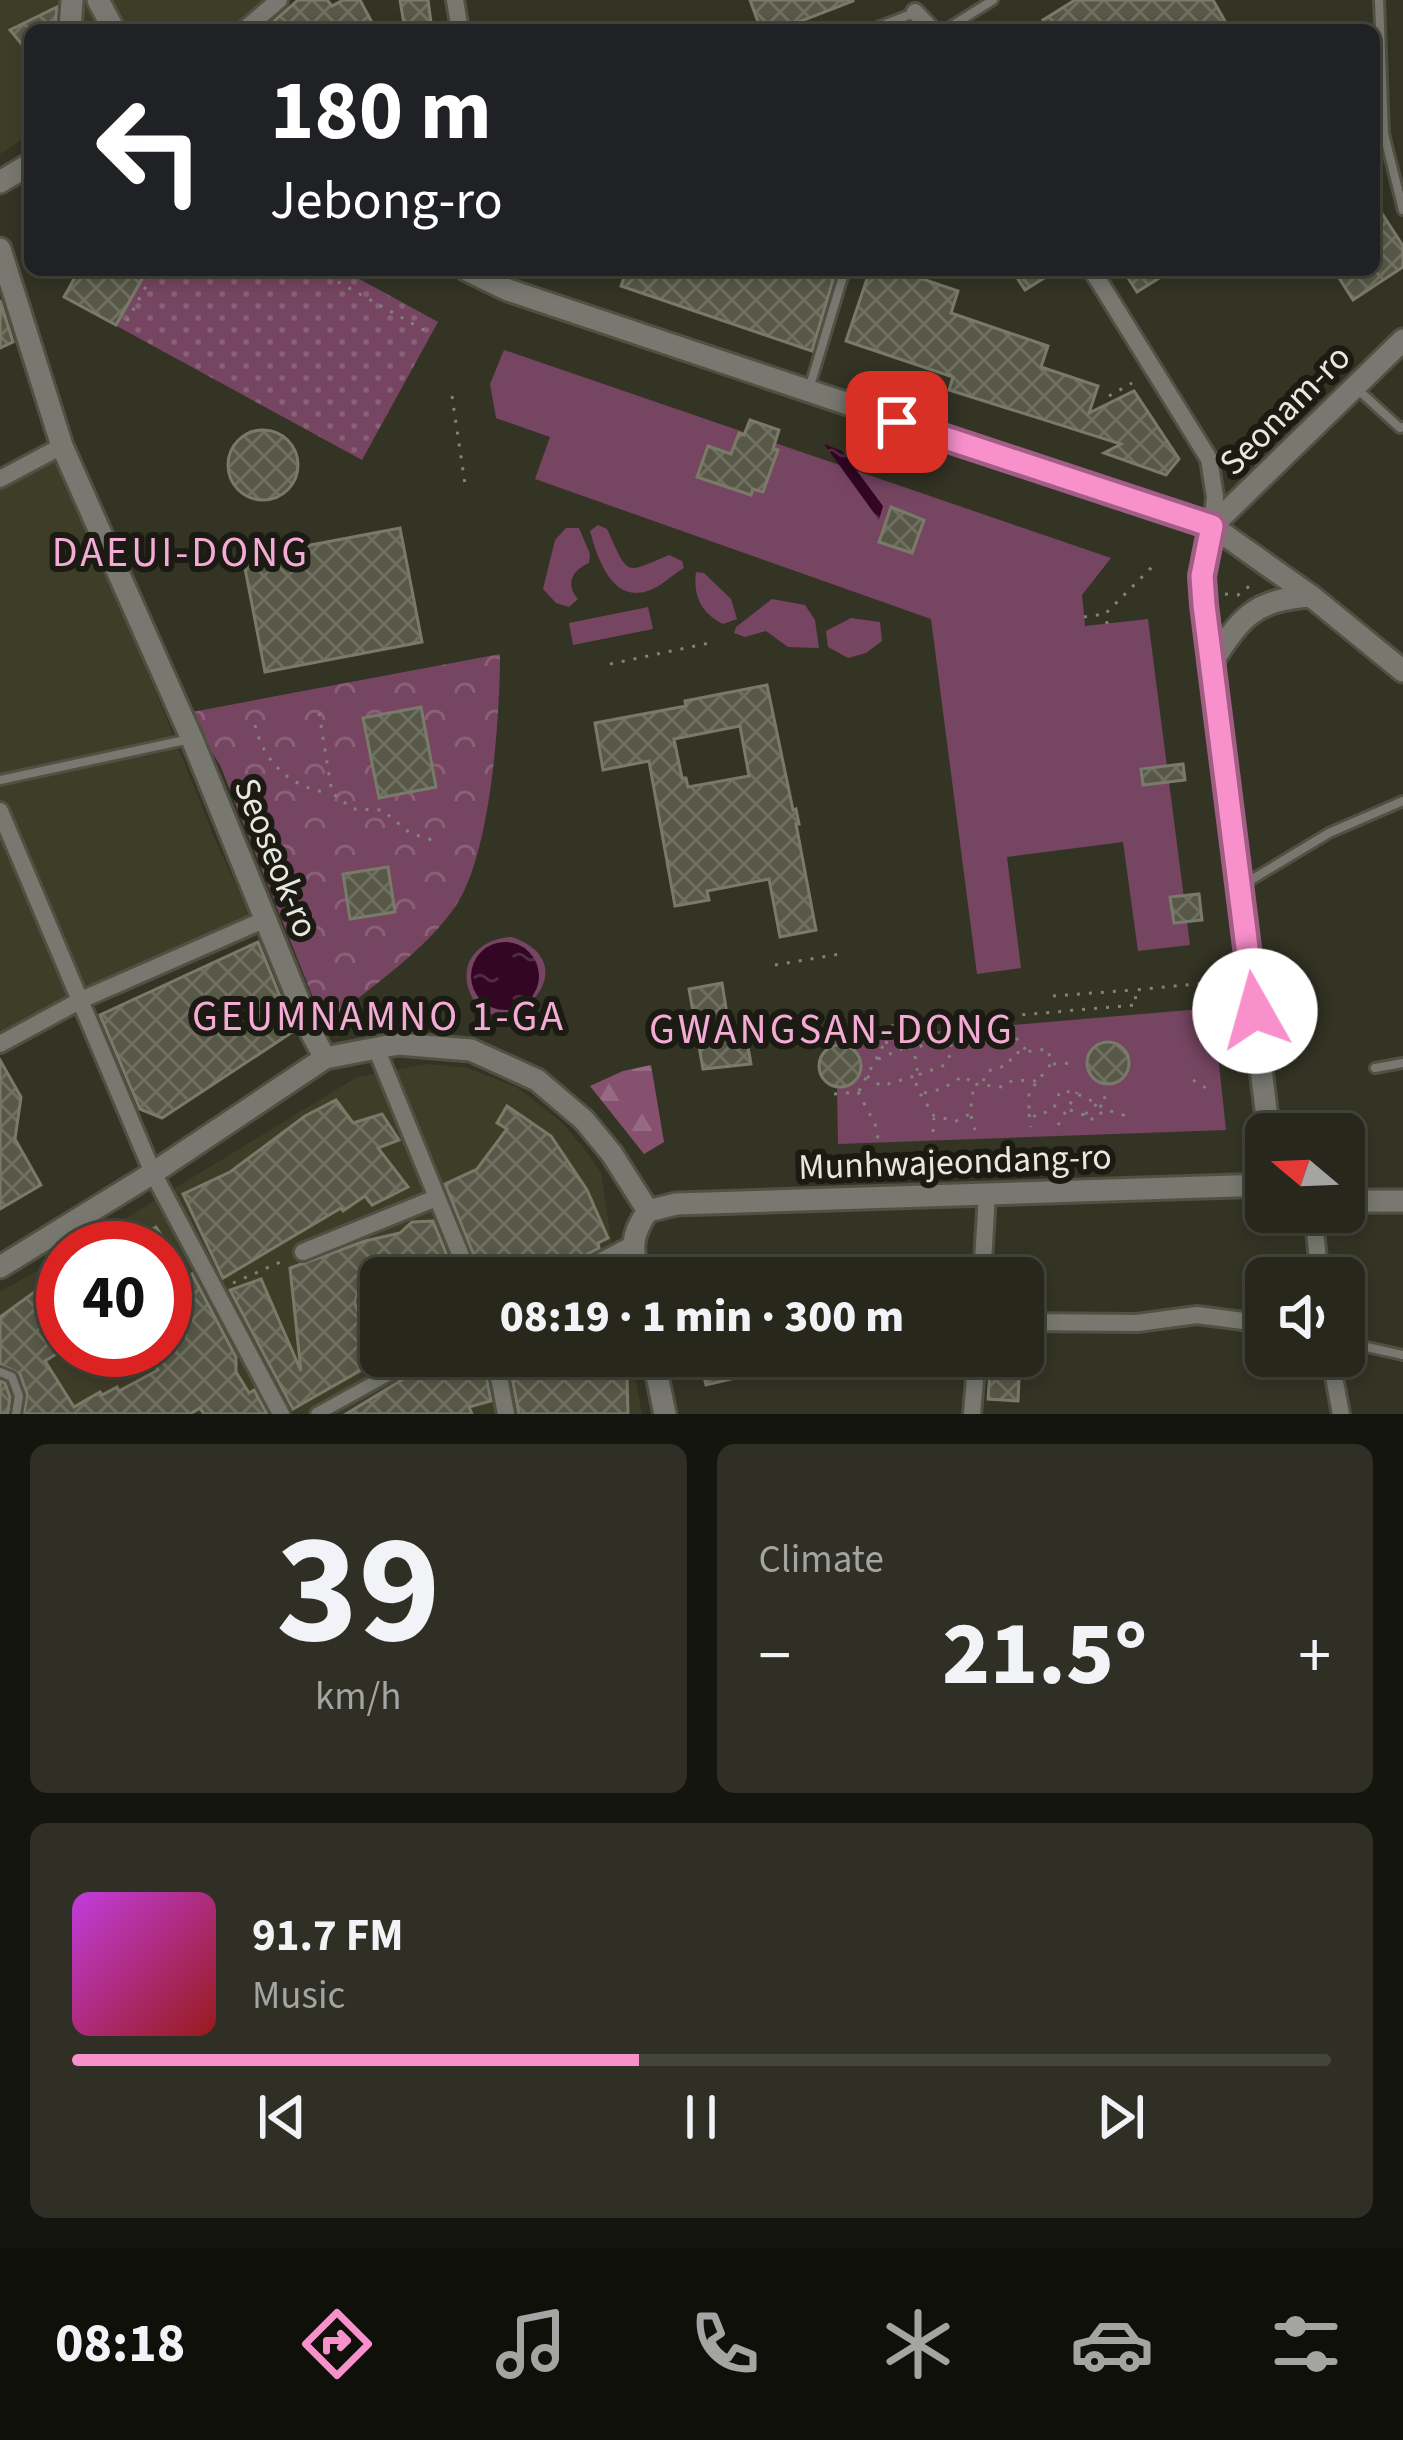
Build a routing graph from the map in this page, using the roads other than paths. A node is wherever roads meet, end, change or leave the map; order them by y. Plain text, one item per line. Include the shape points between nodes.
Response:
1 (279, 0) edge
2 (993, 0) edge
3 (912, 6) edge
4 (256, 24) edge
5 (880, 24) edge
6 (955, 24) edge
7 (1380, 27) edge
8 (1403, 158) edge
9 (1394, 165) junction
10 (1403, 210) edge
11 (0, 249) edge
12 (843, 276) edge
13 (1096, 276) edge
14 (497, 278) edge
15 (6, 292) edge
16 (1403, 340) edge
17 (1355, 386) junction
18 (808, 392) junction
19 (1403, 427) edge
20 (62, 446) junction
21 (0, 478) edge
22 (1212, 526) junction
23 (1311, 596) junction
24 (1210, 665) junction
25 (1403, 671) edge
26 (192, 739) junction
27 (0, 780) edge
28 (1403, 801) edge
29 (0, 811) edge
30 (1240, 887) junction
31 (266, 920) junction
32 (81, 1000) junction
33 (0, 1044) edge
34 (376, 1048) junction
35 (326, 1058) junction
36 (1403, 1063) edge
37 (1375, 1068) dead end
38 (1267, 1113) edge
39 (153, 1173) junction
40 (1245, 1186) edge
41 (987, 1194) junction
42 (436, 1198) junction
43 (1365, 1201) edge
44 (1403, 1201) edge
45 (648, 1211) junction
46 (631, 1243) junction
47 (303, 1252) road end
48 (461, 1257) edge
49 (605, 1257) edge
50 (634, 1257) edge
51 (983, 1257) edge
52 (0, 1267) edge
53 (1245, 1321) edge
54 (1044, 1322) edge
55 (1365, 1346) edge
56 (1403, 1354) edge
57 (0, 1372) edge
58 (384, 1377) edge
59 (499, 1377) edge
60 (657, 1377) edge
61 (975, 1377) edge
62 (1334, 1377) edge
63 (16, 1414) edge
64 (280, 1414) edge
65 (317, 1414) edge
66 (506, 1414) edge
67 (665, 1414) edge
68 (972, 1414) edge
69 (1341, 1414) edge

1 - 4 street
2 - 6 lane
3 - 5 lane
7 - 9 lane via 1384,134
8 - 9 lane
9 - 10 lane
11 - 15 street, Seoseok-ro
12 - 18 lane
13 - 22 street via 1209,459
14 - 18 street
15 - 20 street, Seoseok-ro
16 - 17 street, Seonam-ro
17 - 19 lane
17 - 22 street, Seonam-ro
18 - 22 street
20 - 21 street
20 - 26 street, Seoseok-ro
22 - 23 street
22 - 24 street via 1202,576
23 - 24 street via 1247,613
23 - 25 street
24 - 30 street
26 - 27 lane
26 - 31 street, Seoseok-ro
28 - 30 lane via 1329,833
29 - 32 street
30 - 38 street
31 - 32 street
31 - 35 street, Seoseok-ro
32 - 33 street
32 - 39 street
34 - 35 street
34 - 42 street
34 - 45 street via 471,1050 537,1080 584,1120
35 - 39 street
36 - 37 lane
39 - 52 street
39 - 64 street
40 - 41 street, Munhwajeondang-ro
41 - 45 street, Munhwajeondang-ro
41 - 51 street
42 - 47 street
42 - 48 street
43 - 44 street
45 - 46 street
46 - 49 street
46 - 50 street
53 - 54 street via 1198,1315 1137,1324
55 - 56 lane
57 - 63 lane via 12,1377
58 - 65 street
59 - 66 street
60 - 67 street
61 - 68 street
62 - 69 street

